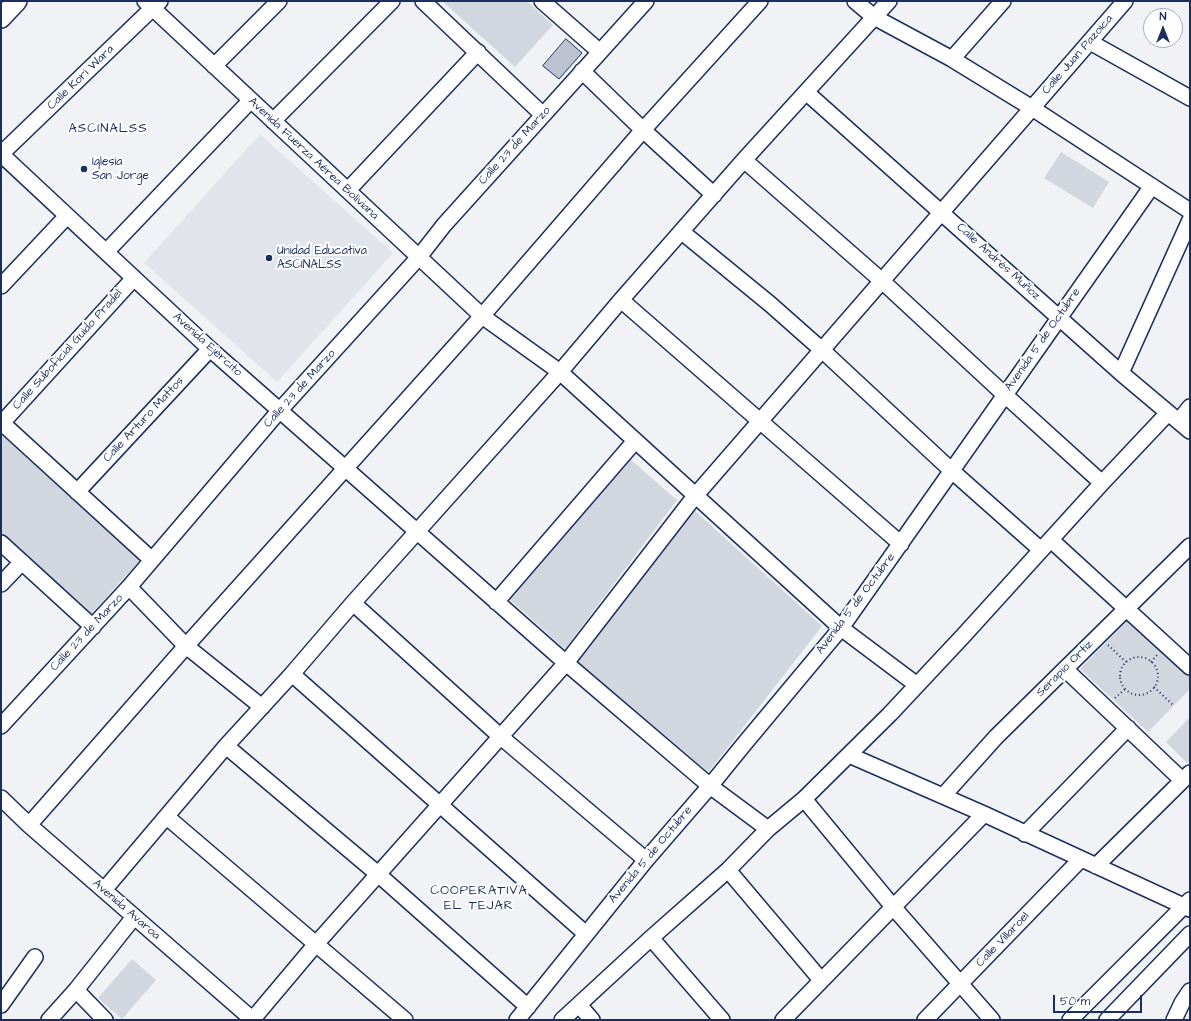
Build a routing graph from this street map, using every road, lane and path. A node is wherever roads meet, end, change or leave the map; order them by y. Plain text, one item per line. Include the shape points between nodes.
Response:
1 (17, 1) edge
2 (279, 1) edge
3 (392, 1) edge
4 (423, 1) edge
5 (542, 1) edge
6 (646, 1) edge
7 (760, 1) edge
8 (855, 1) edge
9 (889, 1) edge
10 (1003, 1) edge
11 (1125, 1) edge
12 (153, 4) edge
13 (874, 17) junction
14 (1, 18) edge
15 (1090, 42) junction
16 (478, 52) junction
17 (600, 52) junction
18 (952, 59) junction
19 (214, 66) junction
20 (582, 71) junction
21 (806, 92) junction
22 (1190, 98) edge
23 (250, 100) junction
24 (1032, 108) junction
25 (543, 114) junction
26 (273, 121) junction
27 (644, 130) junction
28 (1, 154) edge
29 (744, 160) junction
30 (1152, 186) junction
31 (348, 190) junction
32 (714, 195) junction
33 (1190, 211) edge
34 (942, 212) junction
35 (67, 216) junction
36 (1190, 220) edge
37 (682, 232) junction
38 (106, 252) junction
39 (418, 257) junction
40 (134, 278) junction
41 (882, 281) junction
42 (1, 286) edge
43 (621, 300) junction
44 (482, 316) junction
45 (1060, 317) junction
46 (210, 349) junction
47 (822, 350) junction
48 (560, 372) junction
49 (1121, 372) junction
50 (1005, 395) junction
51 (1190, 407) edge
52 (280, 410) junction
53 (1174, 417) junction
54 (760, 421) junction
55 (2, 423) edge
56 (1190, 431) edge
57 (635, 441) junction
58 (346, 468) junction
59 (952, 471) junction
60 (1102, 483) junction
61 (77, 492) junction
62 (695, 496) junction
63 (418, 532) junction
64 (1, 543) edge
65 (901, 544) junction
66 (1046, 545) junction
67 (1190, 546) edge
68 (152, 560) junction
69 (22, 562) junction
70 (1, 584) edge
71 (129, 587) junction
72 (496, 602) junction
73 (354, 603) junction
74 (1126, 608) junction
75 (93, 626) junction
76 (841, 628) junction
77 (1098, 636) junction
78 (186, 646) junction
79 (1126, 662) junction
80 (566, 663) junction
81 (1190, 667) edge
82 (1065, 669) junction
83 (292, 674) junction
84 (917, 685) junction
85 (1154, 687) junction
86 (1174, 706) dead end
87 (262, 707) junction
88 (1, 726) edge
89 (1128, 728) junction
90 (501, 737) junction
91 (226, 746) junction
92 (849, 755) junction
93 (1186, 776) edge
94 (710, 786) junction
95 (943, 796) junction
96 (1, 798) edge
97 (804, 799) junction
98 (440, 806) junction
99 (984, 814) junction
100 (167, 817) junction
101 (29, 826) junction
102 (768, 829) junction
103 (1025, 834) junction
104 (1081, 859) junction
105 (646, 860) junction
106 (1096, 866) junction
107 (728, 870) junction
108 (379, 875) junction
109 (104, 890) junction
110 (1188, 905) edge
111 (894, 908) junction
112 (134, 917) junction
113 (586, 934) junction
114 (1190, 934) edge
115 (651, 938) junction
116 (316, 944) junction
117 (35, 957) dead end
118 (821, 980) junction
119 (961, 984) junction
120 (76, 990) junction
121 (1190, 991) edge
122 (1, 1005) edge
123 (579, 1005) junction
124 (528, 1007) junction
125 (49, 1020) edge
126 (105, 1020) edge
127 (253, 1020) edge
128 (405, 1020) edge
129 (517, 1020) edge
130 (562, 1020) edge
131 (592, 1020) edge
132 (722, 1020) edge
133 (783, 1020) edge
134 (926, 1020) edge
135 (992, 1020) edge
136 (1070, 1020) edge
137 (1107, 1020) edge
138 (1174, 1020) edge

1 - 14 main road
2 - 19 street
3 - 26 street
4 - 16 street
5 - 17 street
6 - 17 street, Calle 23 de Marzo
7 - 27 street
8 - 13 street
9 - 13 street
10 - 18 street
11 - 15 street, Calle Juan Pazoica
12 - 19 street, Avenida Fuerza Aérea Boliviana
12 - 28 street, Calle Kori Wara
13 - 18 street
13 - 21 street
15 - 22 street
15 - 24 street, Calle Juan Pazoica
16 - 25 street
16 - 31 street
17 - 20 street, Calle 23 de Marzo
18 - 24 street
19 - 23 street, Avenida Fuerza Aérea Boliviana
20 - 25 street, Calle 23 de Marzo
20 - 27 street
21 - 29 street
21 - 34 street, Calle Andrés Muñoz
23 - 26 street, Avenida Fuerza Aérea Boliviana
23 - 38 street
24 - 30 street
24 - 34 street, Calle Juan Pazoica
25 - 39 street, Calle 23 de Marzo
26 - 31 street, Avenida Fuerza Aérea Boliviana
27 - 32 street
27 - 44 street
28 - 35 street, Avenida Ejército
29 - 32 street
29 - 41 street
30 - 33 street
30 - 45 street, Avenida 5 de Octubre
31 - 39 street, Avenida Fuerza Aérea Boliviana
32 - 37 street
34 - 41 street, Calle Juan Pazoica
34 - 45 street, Calle Andrés Muñoz
35 - 38 street, Avenida Ejército
35 - 42 street
36 - 49 street
37 - 43 street
37 - 47 street
38 - 40 street, Avenida Ejército
39 - 44 street, Avenida Fuerza Aérea Boliviana
39 - 52 street, Calle 23 de Marzo
40 - 46 street, Avenida Ejército
40 - 55 street, Calle Suboficial Guido Pradel
41 - 47 street, Calle Juan Pazoica
41 - 50 street
43 - 48 street
43 - 54 street
44 - 48 street, Avenida Fuerza Aérea Boliviana
44 - 58 street
45 - 49 street, Calle Andrés Muñoz
45 - 50 street, Avenida 5 de Octubre
46 - 52 street, Avenida Ejército
46 - 61 street, Calle Arturo Mattos
47 - 54 street, Calle Juan Pazoica
47 - 59 street
48 - 57 street, Avenida Fuerza Aérea Boliviana
48 - 63 street
49 - 53 street, Calle Andrés Muñoz
50 - 59 street, Avenida 5 de Octubre
50 - 60 street
51 - 53 street
52 - 58 street, Avenida Ejército
52 - 68 street, Calle 23 de Marzo
53 - 56 street, Calle Andrés Muñoz
53 - 60 street
54 - 62 street, Calle Juan Pazoica
54 - 65 street
55 - 61 street
57 - 62 street, Avenida Fuerza Aérea Boliviana
57 - 72 street
58 - 63 street, Avenida Ejército
58 - 78 street
59 - 65 street, Avenida 5 de Octubre
59 - 66 street
60 - 66 street
61 - 68 street
62 - 76 street, Avenida Fuerza Aérea Boliviana
62 - 80 street, Calle Juan Pazoica
63 - 72 street, Avenida Ejército
63 - 73 street
64 - 69 street
65 - 76 street, Avenida 5 de Octubre
66 - 74 street
66 - 84 street
67 - 74 street, Serapio Ortiz
68 - 71 street, Calle 23 de Marzo
69 - 70 street
69 - 75 street
71 - 75 street, Calle 23 de Marzo
71 - 78 street
72 - 80 street, Avenida Ejército
73 - 83 street
73 - 90 street
74 - 77 street, Serapio Ortiz
74 - 81 street
75 - 88 street, Calle 23 de Marzo
76 - 84 street, Avenida Fuerza Aérea Boliviana
76 - 94 street, Avenida 5 de Octubre
77 - 79 path
77 - 82 street, Serapio Ortiz
78 - 87 street
78 - 101 street
79 - 85 path via 1142,657 1153,663 1158,675
79 - 85 path via 1120,678 1125,688 1143,694
80 - 90 street, Calle Juan Pazoica
80 - 94 street, Avenida Ejército
82 - 89 street
82 - 95 street, Serapio Ortiz via 996,737
83 - 87 street
83 - 98 street
84 - 92 street
85 - 86 path
87 - 91 street
89 - 93 street
89 - 103 street
90 - 98 street, Calle Juan Pazoica
90 - 105 street
91 - 100 street
91 - 108 street
92 - 95 street
92 - 97 street
93 - 106 street
94 - 102 street, Avenida Ejército
94 - 105 street, Avenida 5 de Octubre
95 - 99 street
96 - 101 street, Avenida Avaroa
97 - 102 street
97 - 111 street
98 - 108 street, Calle Juan Pazoica
98 - 113 street
99 - 103 street
99 - 111 street
100 - 109 street
100 - 116 street
101 - 109 street, Avenida Avaroa
102 - 107 street
103 - 104 street
104 - 106 street
104 - 119 street, Calle Villaroel
105 - 113 street, Avenida 5 de Octubre
106 - 110 street
107 - 115 street
107 - 118 street
108 - 116 street, Calle Juan Pazoica
108 - 124 street
109 - 112 street, Avenida Avaroa
110 - 136 street
111 - 118 street
111 - 119 street
112 - 120 street
112 - 127 street, Avenida Avaroa
113 - 124 street, Avenida 5 de Octubre
114 - 137 street
115 - 123 street
115 - 132 street
116 - 127 street, Calle Juan Pazoica
116 - 128 street
117 - 122 street
118 - 133 street
119 - 134 street, Calle Villaroel
119 - 135 street
120 - 125 street
120 - 126 street
121 - 138 street
123 - 130 street
123 - 131 street
124 - 129 street, Avenida 5 de Octubre

